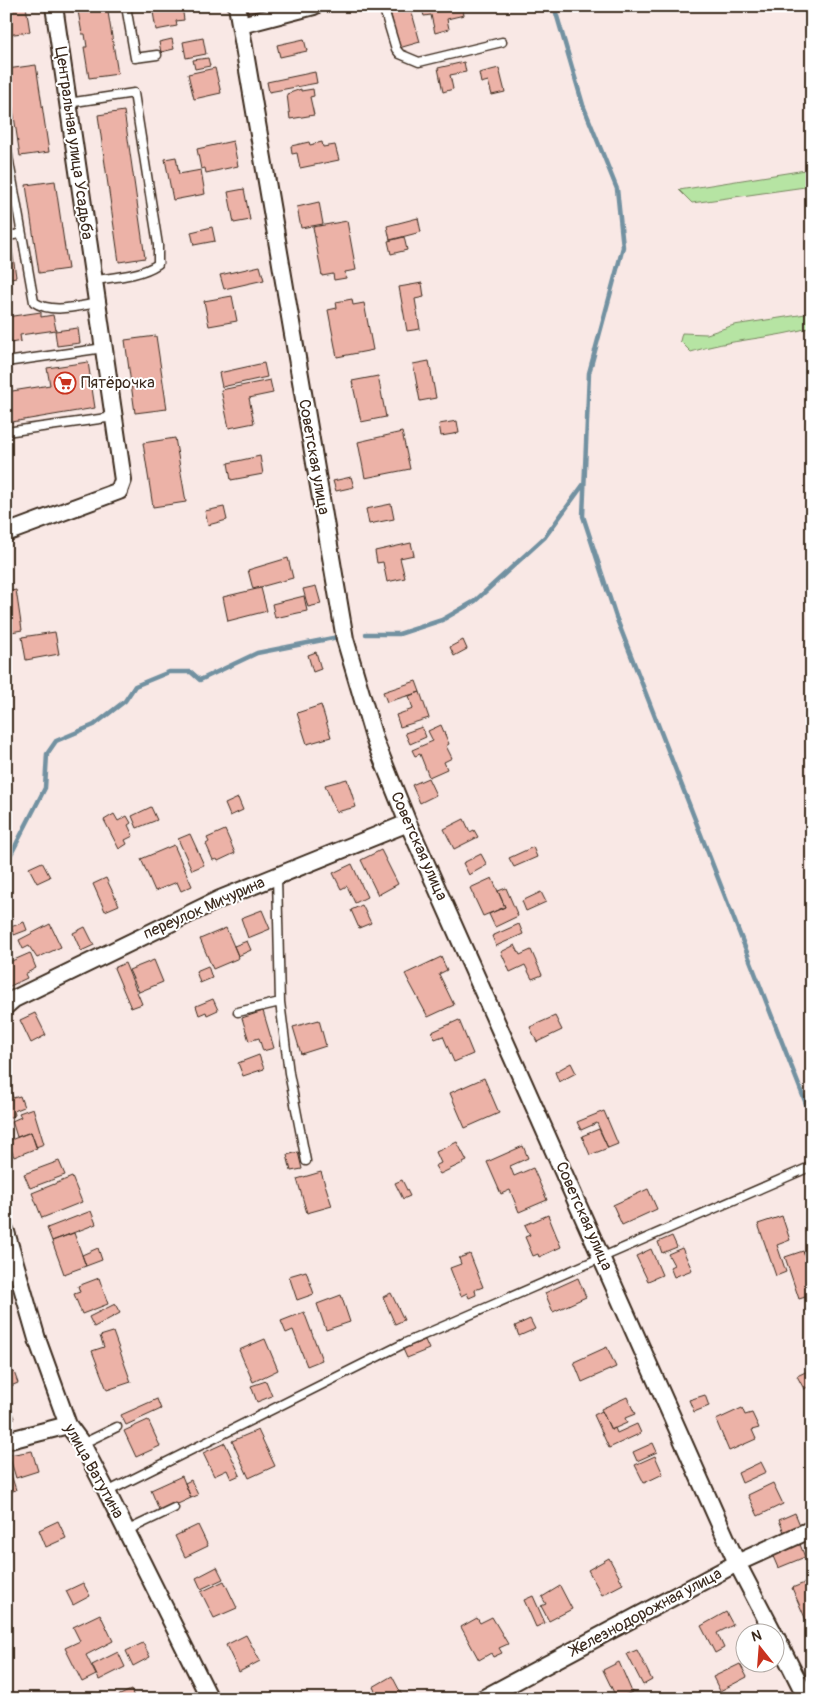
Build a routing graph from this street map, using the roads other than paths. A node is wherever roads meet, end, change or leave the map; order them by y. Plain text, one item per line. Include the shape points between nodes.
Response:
1 (54, 6) edge
2 (126, 6) edge
3 (237, 6) edge
4 (314, 6) edge
5 (383, 6) edge
6 (241, 25) junction
7 (502, 42) dead end
8 (157, 54) dead end
9 (68, 103) junction
10 (6, 145) edge
11 (21, 234) junction
12 (6, 236) edge
13 (95, 280) junction
14 (98, 303) junction
15 (104, 348) junction
16 (6, 362) edge
17 (114, 417) junction
18 (6, 432) edge
19 (6, 533) edge
20 (408, 823) junction
21 (277, 876) junction
22 (280, 1002) junction
23 (6, 1006) edge
24 (238, 1012) dead end
25 (306, 1161) dead end
26 (812, 1166) edge
27 (6, 1232) edge
28 (603, 1258) junction
29 (68, 1425) junction
30 (116, 1427) dead end
31 (6, 1441) edge
32 (82, 1444) junction
33 (107, 1492) junction
34 (174, 1508) dead end
35 (812, 1529) edge
36 (126, 1531) junction
37 (737, 1563) junction
38 (768, 1622) edge
39 (786, 1657) edge
40 (210, 1699) edge
41 (482, 1699) edge
42 (807, 1699) edge

1 - 9 street, Центральная улица Усадьба
2 - 8 lane via 135,58
3 - 6 street, Советская улица
4 - 6 street
5 - 7 lane via 396,49 419,62
6 - 20 street, Советская улица via 346,640 375,740
9 - 13 street, Центральная улица Усадьба
9 - 13 lane via 134,93 158,245 158,264 150,270
10 - 11 lane
11 - 12 lane
11 - 14 lane via 34,302 55,309
13 - 14 street, Центральная улица Усадьба
14 - 15 street, Центральная улица Усадьба
15 - 16 lane
15 - 17 street, Центральная улица Усадьба
17 - 18 lane
17 - 19 street, Центральная улица Усадьба via 123,480 119,491
20 - 21 street, переулок Мичурина
20 - 28 street, Советская улица
21 - 22 lane
21 - 23 street, переулок Мичурина via 142,936 14,999
22 - 24 lane
22 - 25 lane via 289,1073
26 - 28 lane
27 - 29 street, улица Ватутина via 37,1339
28 - 33 lane via 405,1343
28 - 37 street, Советская улица
29 - 31 street
29 - 32 street, улица Ватутина
30 - 32 lane
32 - 33 street, улица Ватутина
33 - 36 street, улица Ватутина
34 - 36 lane
35 - 37 street, Железнодорожная улица
36 - 40 street, улица Ватутина
37 - 38 street, Советская улица
37 - 41 street, Железнодорожная улица
39 - 42 street

